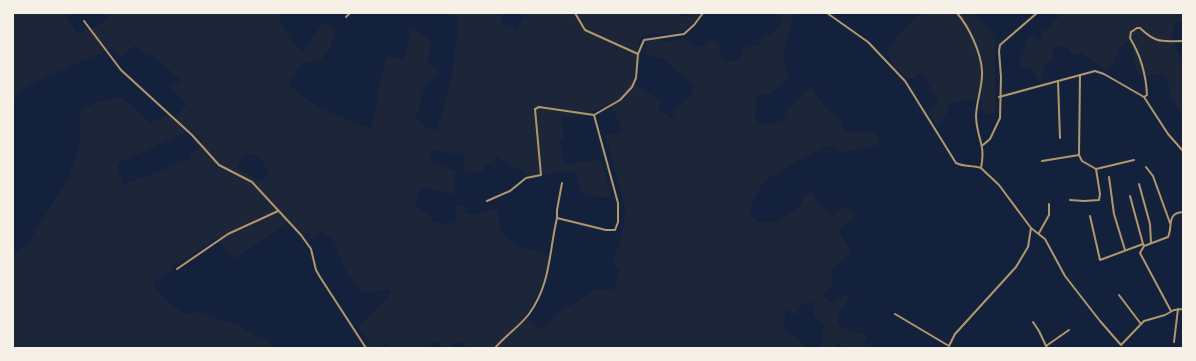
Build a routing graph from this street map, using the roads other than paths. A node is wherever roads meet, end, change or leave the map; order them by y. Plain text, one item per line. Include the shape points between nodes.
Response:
1 (350, 13) edge
2 (575, 13) edge
3 (703, 13) edge
4 (827, 13) edge
5 (957, 13) edge
6 (1037, 13) edge
7 (346, 17) dead end
8 (84, 21) dead end
9 (1183, 41) edge
10 (638, 54) junction
11 (1080, 75) junction
12 (1058, 81) junction
13 (999, 97) junction
14 (1144, 97) junction
15 (594, 115) junction
16 (1060, 138) dead end
17 (983, 145) junction
18 (1183, 151) edge
19 (1079, 154) junction
20 (1134, 160) dead end
21 (1042, 161) dead end
22 (1146, 167) dead end
23 (980, 168) junction
24 (1096, 169) junction
25 (1109, 178) dead end
26 (562, 183) dead end
27 (1139, 184) dead end
28 (1130, 196) dead end
29 (1070, 200) dead end
30 (487, 201) dead end
31 (1049, 204) dead end
32 (278, 211) junction
33 (1183, 212) edge
34 (1090, 216) dead end
35 (558, 218) junction
36 (1170, 223) junction
37 (1032, 228) junction
38 (1038, 233) junction
39 (1151, 243) junction
40 (1143, 245) junction
41 (1125, 250) junction
42 (176, 268) dead end
43 (1119, 295) dead end
44 (1178, 309) junction
45 (1183, 309) edge
46 (1171, 311) junction
47 (895, 314) dead end
48 (1033, 322) dead end
49 (1140, 324) junction
50 (1069, 330) dead end
51 (1174, 342) dead end
52 (1121, 345) junction
53 (1046, 347) edge
54 (366, 348) edge
55 (495, 348) edge
56 (1119, 348) edge

1 - 7 street
2 - 10 street via 585,30
3 - 10 street via 684,34 645,38
4 - 23 street via 874,48 905,81 956,163
5 - 17 street via 971,34 982,71 976,116
6 - 13 street via 1000,45
8 - 32 street via 121,70 192,135 219,165 252,182
9 - 14 street via 1158,41 1150,38 1140,28 1131,32 1130,38 1139,52 1145,78 1147,95
10 - 15 street via 636,78 632,87 620,100
11 - 12 street
11 - 14 street via 1095,71 1104,74
11 - 19 street
12 - 13 street
12 - 16 street
13 - 17 street via 1000,118 990,139
14 - 18 street via 1168,134
15 - 30 street via 539,107 535,109 541,174 526,178 510,191
15 - 35 street via 618,203 618,222 615,230 606,230
17 - 23 street via 984,154
19 - 21 street
19 - 24 street via 1082,161
20 - 24 street
22 - 36 street via 1153,176
23 - 37 street via 999,185
24 - 29 street via 1099,200
25 - 41 street via 1114,214
26 - 35 street
27 - 39 street via 1150,224
28 - 40 street
31 - 38 street via 1049,215
32 - 42 street via 228,234
32 - 54 street via 308,244 320,277
33 - 36 street via 1175,214
34 - 41 street via 1100,260
35 - 55 street via 549,267 533,308
36 - 39 street via 1168,237
37 - 38 street
37 - 47 street via 1028,247 1016,267 955,334 948,346
38 - 52 street via 1045,239 1065,276
39 - 40 street
40 - 41 street
40 - 46 street via 1140,255
43 - 49 street
44 - 45 street
44 - 46 street
44 - 51 street
46 - 49 street
48 - 53 street
49 - 52 street
50 - 53 street
52 - 56 street

